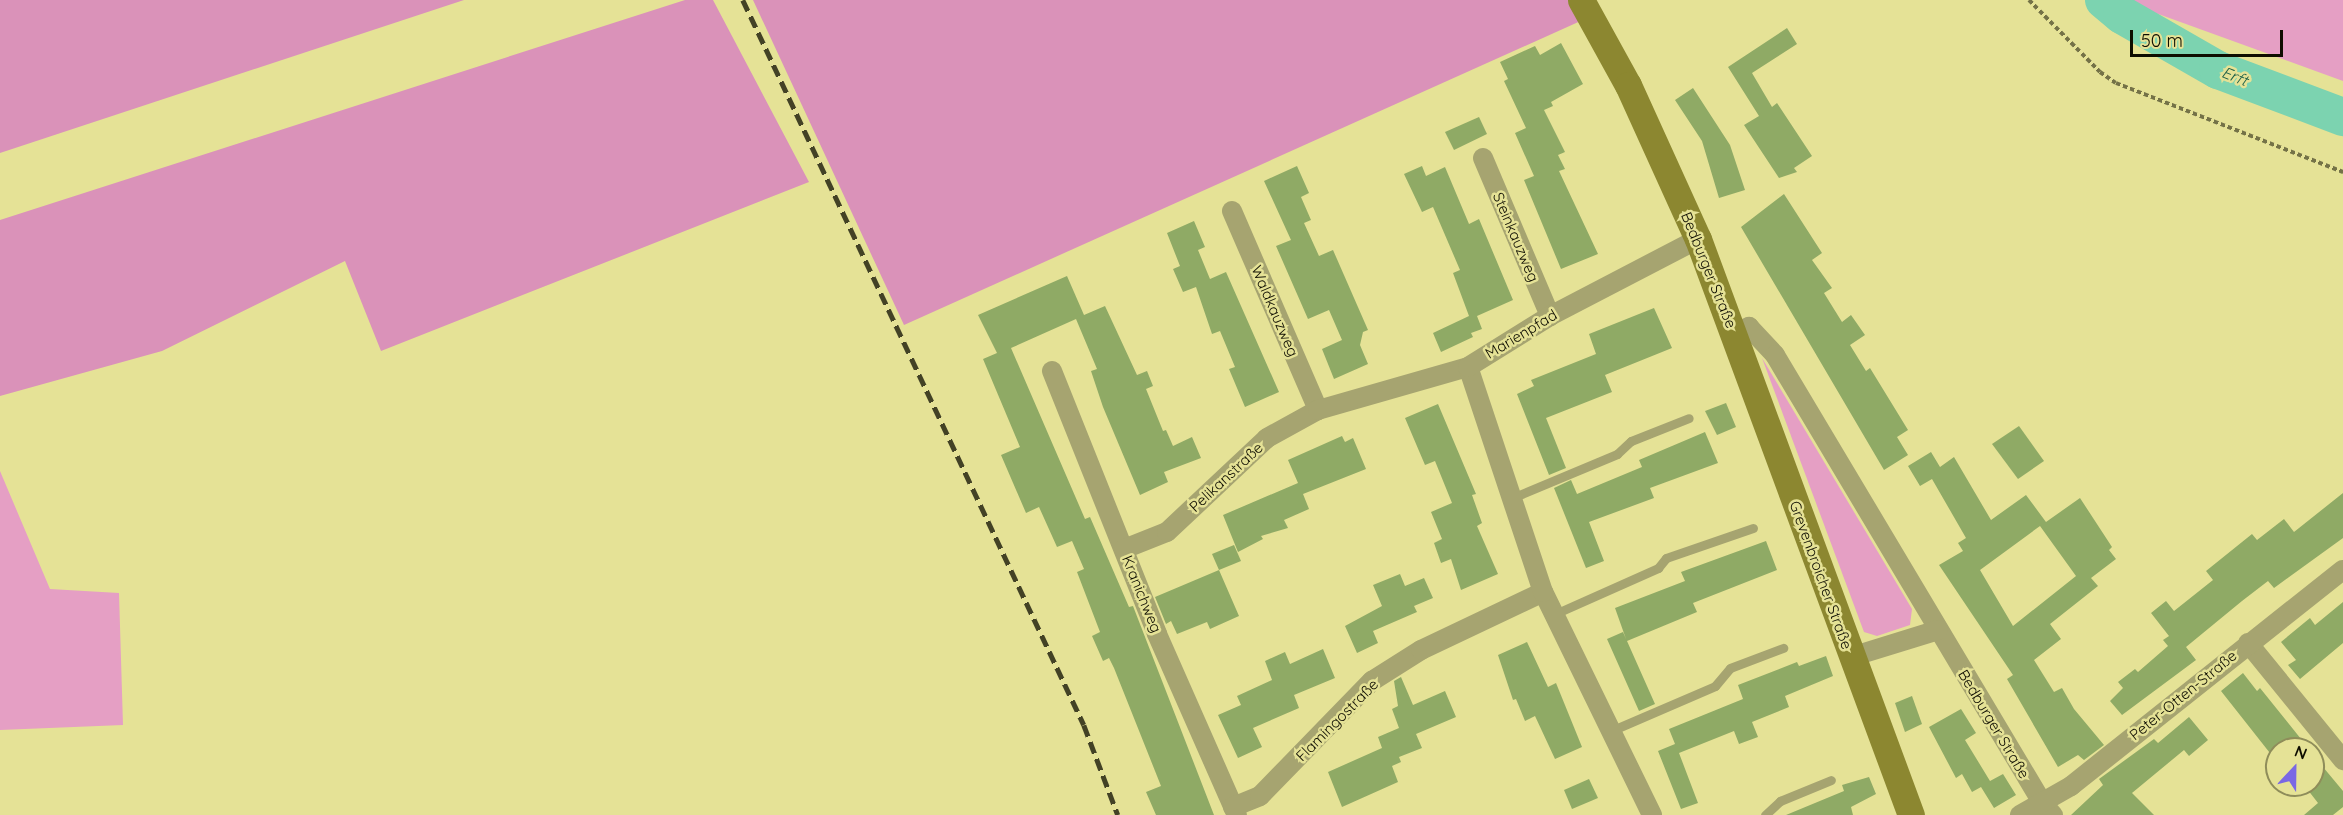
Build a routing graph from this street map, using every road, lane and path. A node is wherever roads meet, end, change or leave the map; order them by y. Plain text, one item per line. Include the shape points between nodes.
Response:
1 (1581, 0) edge
2 (2029, 0) edge
3 (1483, 158) dead end
4 (2343, 172) edge
5 (1232, 211) dead end
6 (1698, 239) junction
7 (1550, 316) junction
8 (1735, 334) junction
9 (1468, 367) junction
10 (1052, 371) dead end
11 (1318, 410) junction
12 (1689, 418) dead end
13 (1509, 499) junction
14 (1753, 528) dead end
15 (1124, 549) junction
16 (2343, 570) edge
17 (1544, 592) junction
18 (1557, 613) junction
19 (1938, 630) junction
20 (2248, 643) junction
21 (1783, 648) dead end
22 (1851, 657) junction
23 (1613, 730) junction
24 (2343, 760) edge
25 (1832, 780) dead end
26 (2048, 810) edge
27 (1235, 811) edge
28 (1652, 815) edge
29 (1765, 815) edge
30 (1911, 815) edge
31 (2020, 815) edge

1 - 6 main road, Bedburger Straße via 1628,85
2 - 4 path via 2100,72 2116,83
3 - 7 street, Steinkauzweg
5 - 11 street, Waldkauzweg
6 - 7 street, Marienpfad
6 - 8 main road, Bedburger Straße
7 - 9 street, Marienpfad
8 - 19 street, Bedburger Straße via 1749,327 1775,356
8 - 22 main road, Grevenbroicher Straße
9 - 11 street, Pelikanstraße
9 - 13 street, Marienpfad
10 - 15 street, Kranichweg
11 - 15 street, Pelikanstraße via 1267,438 1167,532
12 - 13 lane via 1631,441 1617,454
13 - 17 street, Marienpfad
14 - 18 lane via 1666,558 1658,568
15 - 27 street, Kranichweg
16 - 20 street, Peter-Otten-Straße
17 - 18 street, Marienpfad
17 - 27 street, Flamingostraße via 1421,650 1372,681 1260,796
18 - 23 street, Marienpfad
19 - 22 street
19 - 26 street, Bedburger Straße
20 - 24 street
20 - 26 street, Peter-Otten-Straße
21 - 23 lane via 1730,668 1715,686
22 - 30 main road, Grevenbroicher Straße
23 - 28 street, Marienpfad
25 - 29 lane via 1780,801
26 - 31 street, Peter-Otten-Straße

